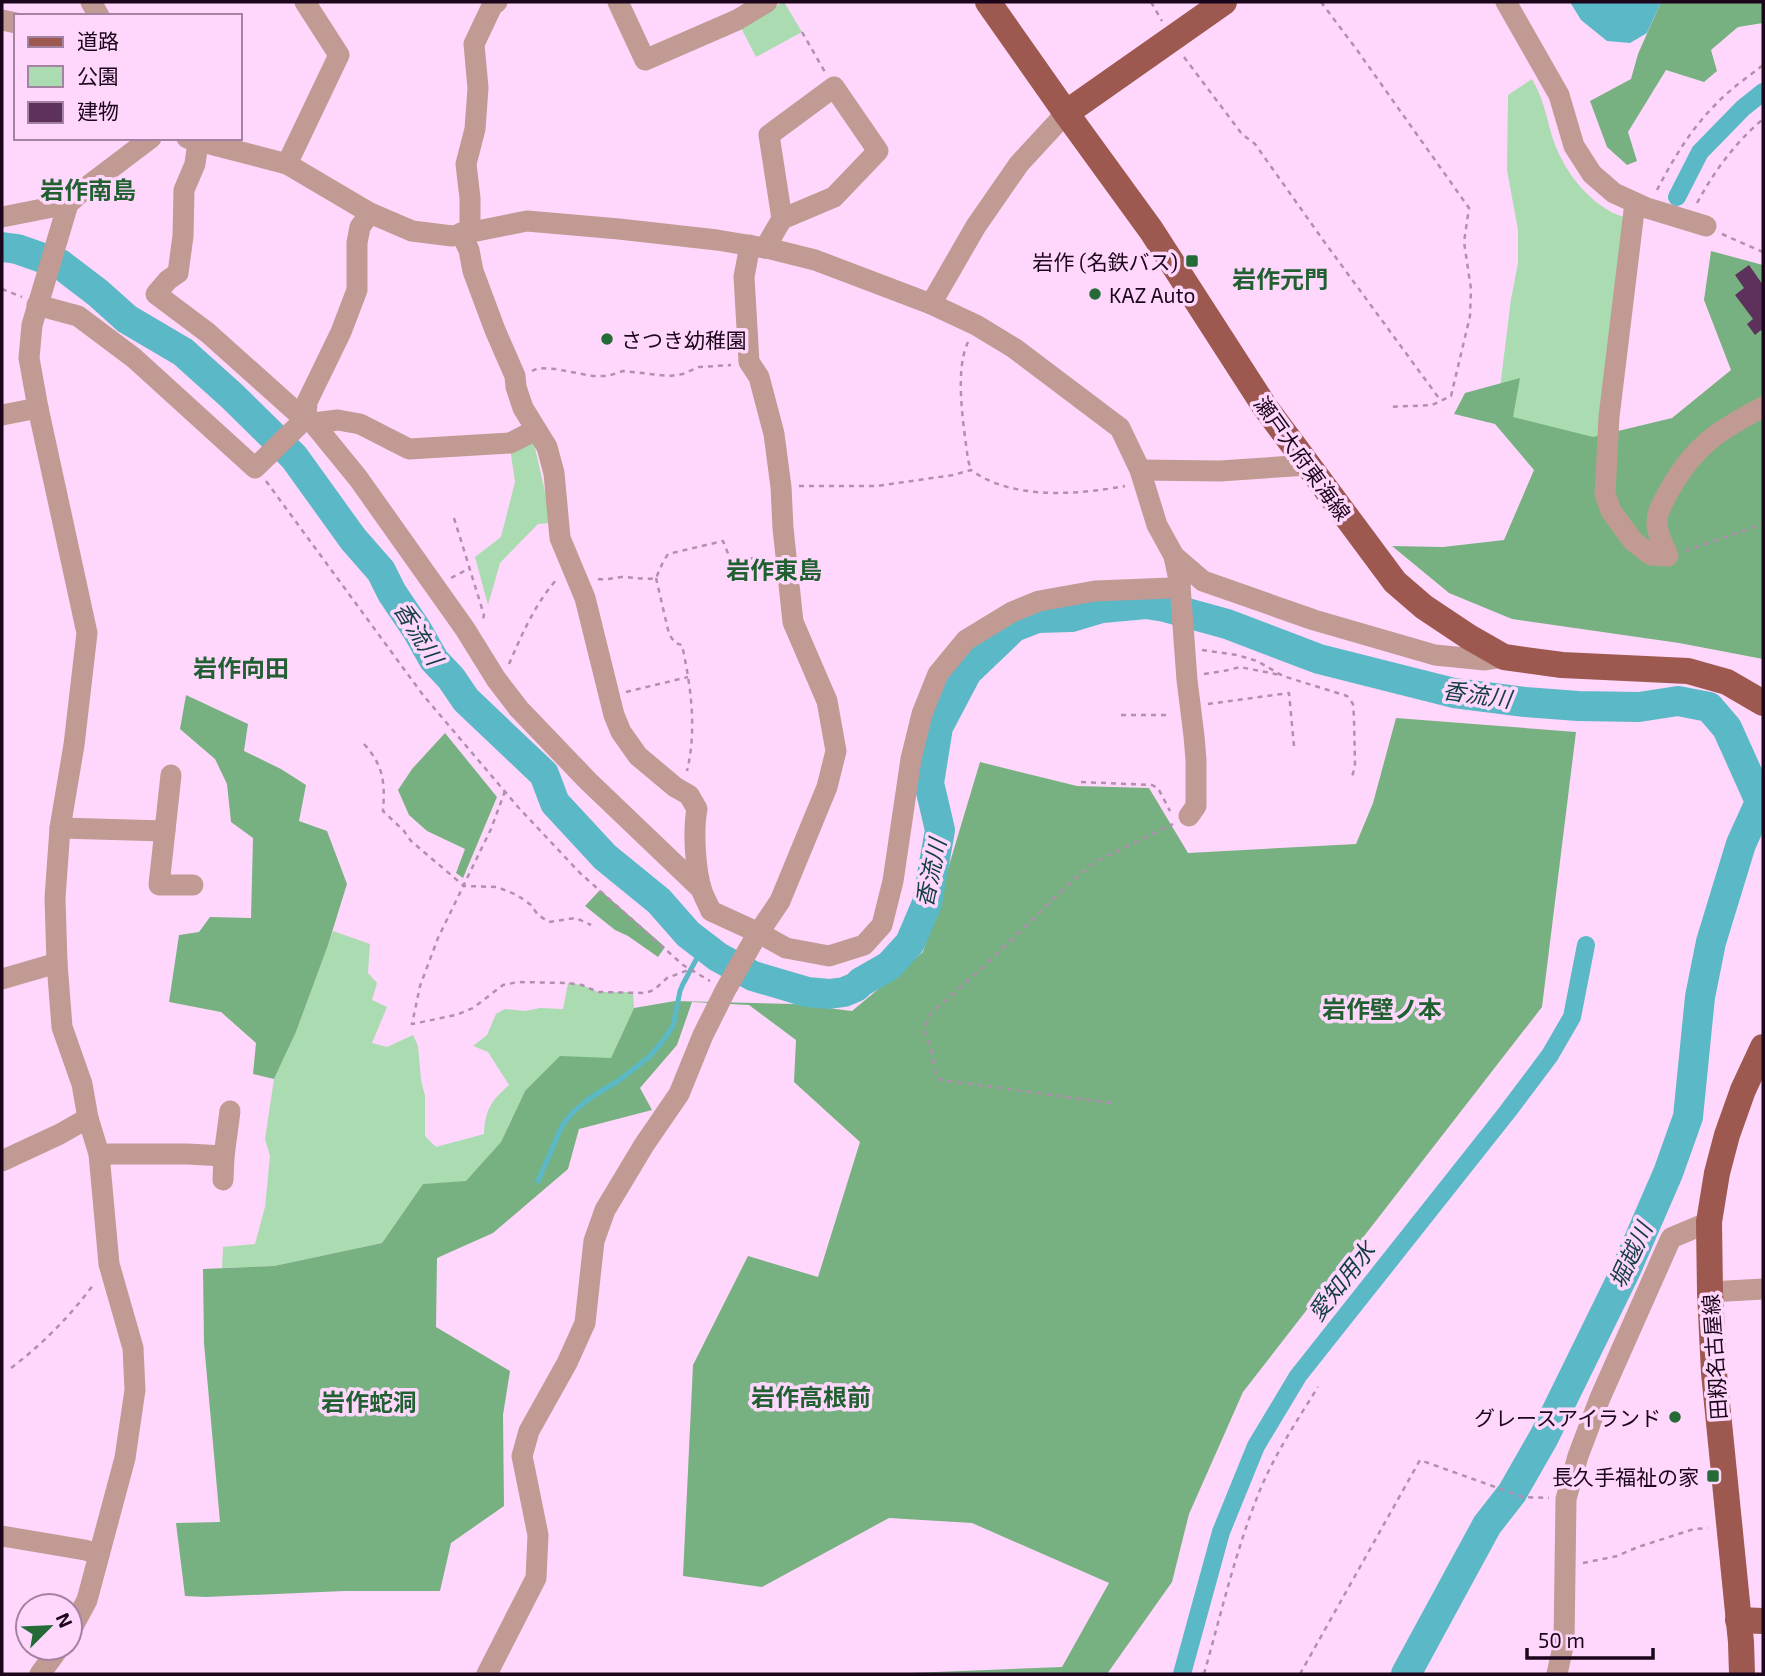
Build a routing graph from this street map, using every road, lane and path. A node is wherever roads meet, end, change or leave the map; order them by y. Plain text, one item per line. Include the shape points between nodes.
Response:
1 (305, 2) edge
2 (496, 2) edge
3 (618, 2) edge
4 (767, 2) edge
5 (988, 2) edge
6 (1224, 2) edge
7 (1321, 2) edge
8 (1506, 2) edge
9 (733, 11) edge
10 (802, 32) dead end
11 (1171, 37) junction
12 (1763, 65) edge
13 (834, 87) junction
14 (1066, 113) junction
15 (1763, 119) edge
16 (147, 140) edge
17 (193, 140) edge
18 (287, 164) junction
19 (68, 204) junction
20 (1641, 205) junction
21 (370, 214) junction
22 (2, 217) edge
23 (782, 219) junction
24 (1698, 224) junction
25 (465, 232) junction
26 (757, 247) junction
27 (1763, 252) edge
28 (931, 303) junction
29 (37, 305) junction
30 (976, 325) junction
31 (750, 362) junction
32 (515, 376) junction
33 (1441, 401) junction
34 (1389, 407) dead end
35 (1763, 407) edge
36 (38, 408) junction
37 (2, 415) edge
38 (309, 421) junction
39 (536, 430) junction
40 (1308, 466) junction
41 (255, 468) junction
42 (971, 470) junction
43 (1142, 477) junction
44 (781, 487) junction
45 (454, 518) dead end
46 (1763, 524) edge
47 (785, 554) junction
48 (1174, 556) junction
49 (1668, 556) junction
50 (572, 567) junction
51 (656, 578) junction
52 (1180, 587) junction
53 (475, 646) junction
54 (1185, 648) junction
55 (1504, 657) junction
56 (1187, 673) junction
57 (689, 676) junction
58 (1283, 676) junction
59 (502, 688) junction
60 (609, 696) junction
61 (1763, 703) edge
62 (1191, 710) junction
63 (1121, 715) dead end
64 (364, 744) dead end
65 (1294, 746) dead end
66 (171, 775) dead end
67 (1352, 777) dead end
68 (1081, 782) dead end
69 (505, 791) junction
70 (682, 791) junction
71 (1183, 819) junction
72 (60, 828) junction
73 (165, 831) junction
74 (193, 885) dead end
75 (464, 886) junction
76 (701, 889) junction
77 (591, 925) dead end
78 (757, 935) junction
79 (57, 963) junction
80 (691, 969) junction
81 (2, 979) edge
82 (726, 990) junction
83 (1763, 1047) edge
84 (1111, 1103) dead end
85 (230, 1111) dead end
86 (88, 1118) junction
87 (99, 1154) junction
88 (225, 1156) junction
89 (2, 1161) edge
90 (223, 1180) dead end
91 (1709, 1222) junction
92 (109, 1264) junction
93 (1763, 1289) edge
94 (1710, 1292) junction
95 (11, 1368) dead end
96 (1318, 1387) dead end
97 (1566, 1499) junction
98 (1728, 1527) junction
99 (2, 1536) edge
100 (99, 1554) junction
101 (1565, 1567) junction
102 (84, 1606) edge
103 (1752, 1632) edge
104 (487, 1674) edge
105 (1204, 1674) edge
106 (1300, 1674) edge
107 (1557, 1674) edge
108 (1742, 1674) edge

1 - 18 street via 339,55
2 - 25 street via 474,44 478,88 467,164 470,198
3 - 9 street via 645,60
4 - 9 street
5 - 14 main road, 瀬戸大府東海線
6 - 11 main road
7 - 33 path via 1469,208 1464,242 1470,316 1451,396
8 - 20 street via 1559,95 1574,146 1586,165 1614,193
10 - 13 path
11 - 14 main road
11 - 33 path via 1242,134 1255,144
12 - 20 path via 1696,126
13 - 23 street via 769,135
13 - 23 street via 878,151 834,197
14 - 28 street via 1019,164
14 - 40 main road, 瀬戸大府東海線 via 1151,230
15 - 24 path via 1711,177 1695,207
16 - 19 street
17 - 18 street
17 - 38 street via 195,163 184,190 178,273 156,294 208,332
18 - 21 street
19 - 22 street
19 - 29 street
20 - 24 street
20 - 49 street via 1609,417 1605,494 1611,511 1633,541 1651,555
21 - 25 street via 412,230 452,236
21 - 38 street via 360,227 357,243 357,290 307,402
23 - 26 street
24 - 27 path
25 - 26 street via 527,221
25 - 32 street via 473,271
26 - 28 street via 815,260
26 - 31 street via 744,277
28 - 30 street
29 - 36 street via 29,358
29 - 41 street via 78,316 134,358
30 - 42 path via 965,348 961,379
30 - 43 street via 1121,428
31 - 32 path via 699,367 669,376 623,371 593,376 538,368
31 - 44 street via 759,377 774,434
32 - 39 street via 523,408
33 - 34 path
35 - 49 street via 1709,439 1677,477 1657,516
36 - 37 street
36 - 72 street via 87,632
38 - 39 street via 360,424 409,449 510,443
38 - 41 street
38 - 53 street via 358,478
39 - 50 street via 547,447 554,473 560,538
40 - 43 street
40 - 55 main road, 瀬戸大府東海線 via 1395,582 1424,607
41 - 69 path via 423,695
42 - 43 path via 998,485 1046,493 1106,490
42 - 44 path via 877,486
43 - 48 street via 1157,525
44 - 47 street
45 - 53 path via 484,615
46 - 49 path
47 - 51 path via 735,561 723,541 668,554
47 - 78 street via 793,622 827,701 836,751 827,787 780,901
48 - 52 street
48 - 55 street via 1203,581 1314,620 1436,655 1485,660
50 - 51 path via 592,579
50 - 59 path via 546,592 526,625
50 - 60 street via 585,598
51 - 57 path via 669,634 682,645
52 - 54 street
52 - 78 street via 1095,591 1039,601 966,640 938,674 922,714 882,925 864,945 829,956 786,948
53 - 59 street
54 - 56 street
54 - 58 path via 1237,655
55 - 61 main road, 瀬戸大府東海線 via 1562,665 1688,671 1727,682
56 - 58 path via 1240,667
56 - 62 street
57 - 60 path
57 - 70 path via 691,756
58 - 67 path via 1347,696 1353,704
59 - 76 street via 588,781
60 - 70 street via 621,732 638,756
62 - 63 path
62 - 65 path via 1289,693
62 - 71 street via 1196,806
64 - 75 path via 383,775 383,811
66 - 73 street
68 - 71 path via 1152,785
69 - 75 path
69 - 80 path via 580,873
70 - 76 street via 697,808 695,849
71 - 84 path via 1095,862 1074,879 930,1013 924,1030 941,1080
72 - 73 street
72 - 79 street
73 - 74 street via 159,885
75 - 77 path via 497,887 517,895 549,922 576,919
75 - 80 path via 438,938 412,1024 456,1015 503,985 518,982 645,993
76 - 78 street via 711,911
78 - 82 street
79 - 81 street
79 - 86 street via 62,1027 82,1084
80 - 82 path
82 - 104 street via 678,1094 605,1210 594,1241 585,1323 529,1431 522,1456 538,1535 536,1578
83 - 91 main road, 田籾名古屋線 via 1727,1135
85 - 88 street
86 - 87 street
86 - 89 street
87 - 88 street
87 - 92 street
88 - 90 street
91 - 94 main road, 田籾名古屋線
91 - 97 street via 1671,1238 1600,1398
92 - 95 path via 75,1310
92 - 100 street via 134,1348 135,1390 125,1458
93 - 94 street
94 - 98 main road, 田籾名古屋線
96 - 105 path via 1259,1493
97 - 101 street
97 - 106 path via 1523,1497 1420,1460
98 - 101 path via 1694,1529 1617,1556
98 - 103 main road, 田籾名古屋線
99 - 100 street
100 - 102 street
101 - 107 street via 1564,1642
103 - 108 main road, 田籾名古屋線

